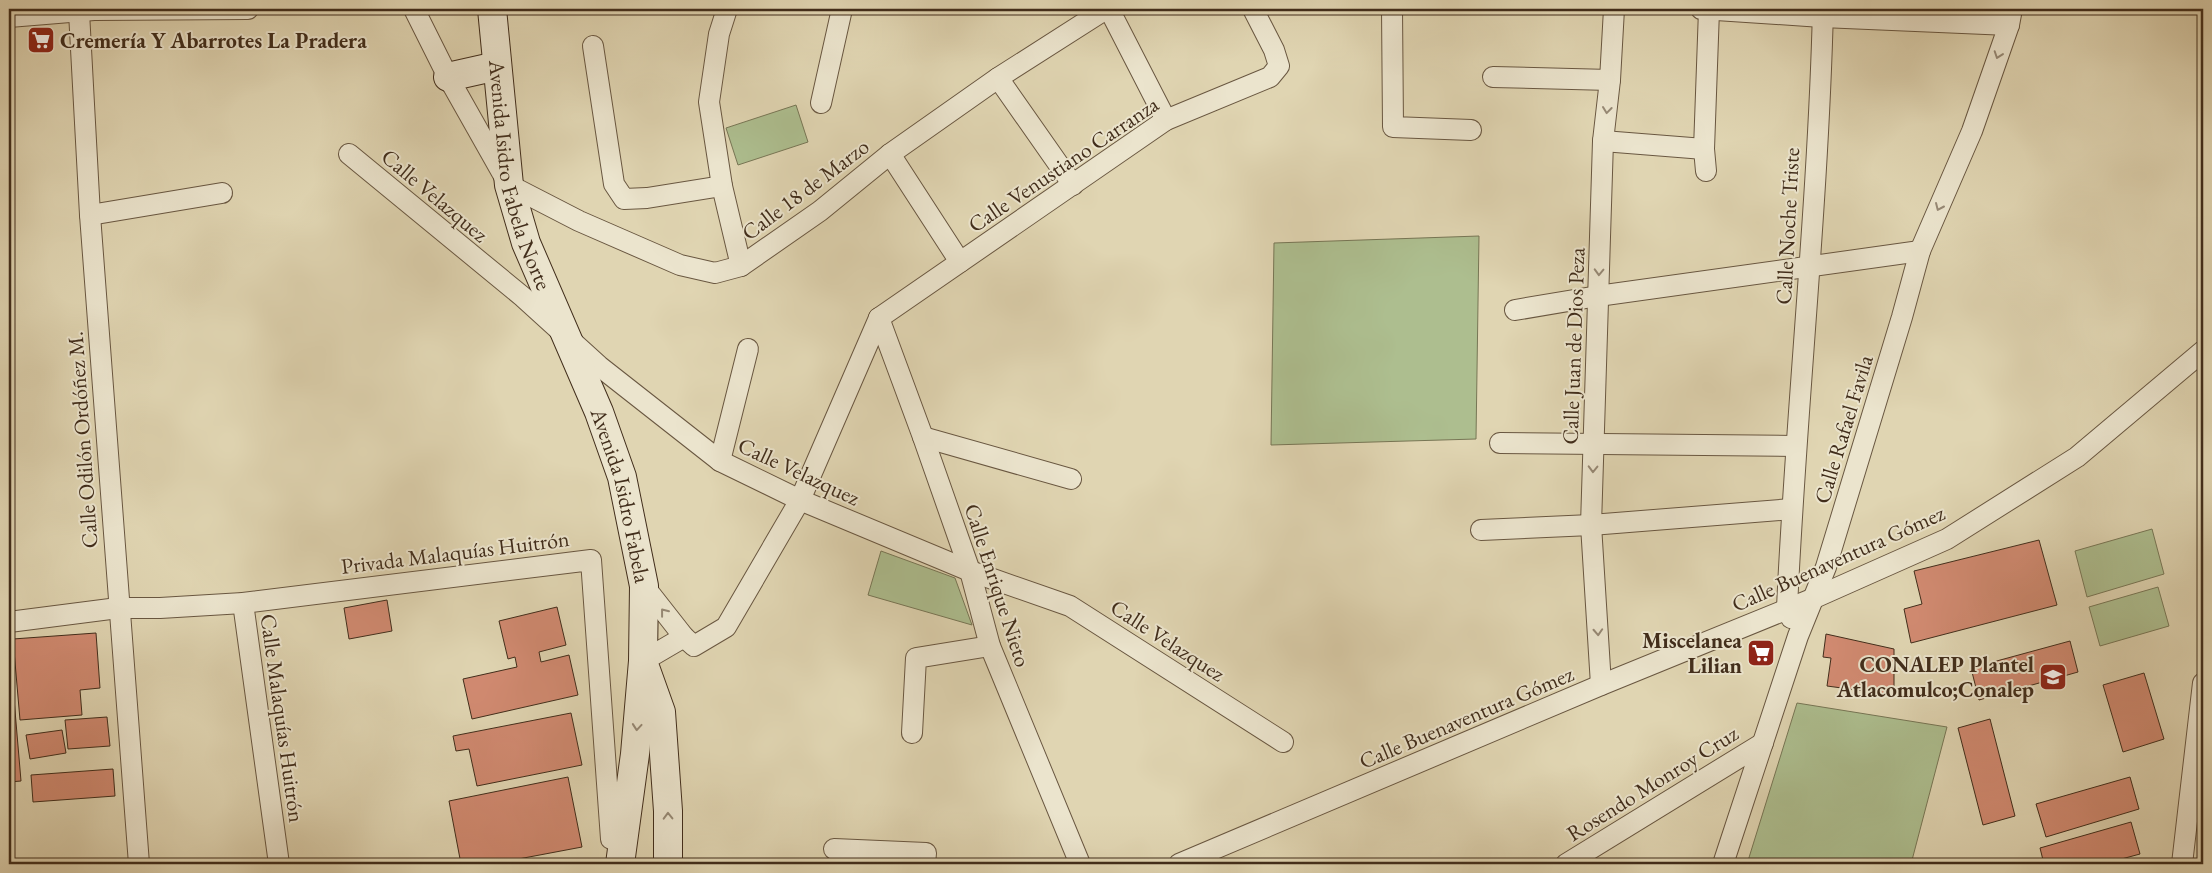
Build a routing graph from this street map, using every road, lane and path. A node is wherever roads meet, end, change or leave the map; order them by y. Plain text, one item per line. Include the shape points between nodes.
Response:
1 (247, 9) edge
2 (414, 9) edge
3 (492, 9) edge
4 (727, 9) edge
5 (842, 9) edge
6 (1108, 9) edge
7 (1253, 9) edge
8 (1392, 9) edge
9 (1614, 9) edge
10 (1705, 9) edge
11 (89, 10) edge
12 (1823, 13) edge
13 (9, 17) edge
14 (2011, 17) edge
15 (593, 46) dead end
16 (497, 66) junction
17 (448, 77) junction
18 (1493, 77) dead end
19 (998, 78) junction
20 (1610, 80) junction
21 (821, 103) dead end
22 (1166, 120) junction
23 (1471, 130) dead end
24 (1603, 141) junction
25 (1704, 149) junction
26 (349, 154) dead end
27 (890, 154) junction
28 (1706, 171) dead end
29 (509, 185) junction
30 (1073, 185) junction
31 (722, 186) junction
32 (222, 193) dead end
33 (90, 215) junction
34 (1920, 251) junction
35 (960, 262) junction
36 (741, 266) junction
37 (1809, 267) junction
38 (1598, 296) junction
39 (1515, 310) dead end
40 (879, 318) junction
41 (566, 335) junction
42 (748, 348) dead end
43 (2203, 351) edge
44 (923, 437) junction
45 (1500, 443) dead end
46 (1594, 445) junction
47 (1795, 446) junction
48 (720, 461) junction
49 (1070, 479) dead end
50 (800, 500) junction
51 (1792, 509) junction
52 (1592, 525) junction
53 (1481, 530) dead end
54 (970, 572) junction
55 (644, 586) junction
56 (1812, 599) junction
57 (243, 603) junction
58 (118, 608) junction
59 (1787, 608) junction
60 (9, 622) edge
61 (1798, 636) junction
62 (684, 637) junction
63 (990, 646) junction
64 (643, 661) junction
65 (2203, 683) edge
66 (1601, 685) junction
67 (912, 733) dead end
68 (1283, 742) dead end
69 (1763, 743) junction
70 (834, 848) dead end
71 (622, 851) edge
72 (668, 857) edge
73 (139, 864) edge
74 (278, 864) edge
75 (926, 864) edge
76 (1080, 864) edge
77 (1179, 864) edge
78 (1566, 864) edge
79 (1723, 864) edge
80 (2182, 864) edge

1 - 11 street
2 - 17 street
3 - 16 main road, Avenida Isidro Fabela Norte
4 - 31 street via 719,34 709,102
5 - 21 street
6 - 19 street, Calle 18 de Marzo
6 - 22 street
7 - 22 street, Calle Venustiano Carranza via 1279,66 1270,77
8 - 23 street via 1393,127
9 - 20 street, Calle Juan de Dios Peza
10 - 12 street
10 - 25 street
11 - 13 street
11 - 33 street, Calle Odilón Ordóñez M.
12 - 14 street
12 - 37 street, Calle Noche Triste
14 -> 34 street, Calle Rafael Favila via 1972,131
15 - 31 street via 614,184 624,199
16 - 17 main road
16 - 29 main road, Avenida Isidro Fabela Norte
17 - 29 street
18 - 20 street
19 - 27 street, Calle 18 de Marzo
19 - 30 street
20 -> 24 street, Calle Juan de Dios Peza
22 - 30 street, Calle Venustiano Carranza
24 - 25 street
24 -> 38 street, Calle Juan de Dios Peza
25 - 28 street
26 - 41 street, Calle Velazquez
27 - 35 street
27 - 36 street, Calle 18 de Marzo via 820,211
29 - 36 street, Calle 18 de Marzo via 579,221 680,265 715,274
29 - 41 main road, Avenida Isidro Fabela Norte via 526,244
30 - 35 street, Calle Venustiano Carranza
31 - 36 street
32 - 33 street
33 - 58 street, Calle Odilón Ordóñez M.
34 - 37 street
34 - 56 street, Calle Rafael Favila via 1826,567
35 - 40 street, Calle Venustiano Carranza
37 - 38 street
37 - 47 street, Calle Noche Triste
38 - 39 street
38 - 46 street, Calle Juan de Dios Peza
40 - 44 street, Calle Enrique Nieto
40 - 50 street
41 - 48 street, Calle Velazquez via 599,366
41 - 55 main road, Avenida Isidro Fabela via 622,477
42 - 48 street
43 - 56 street, Calle Buenaventura Gómez via 2077,457 1947,540
44 - 49 street
44 - 54 street, Calle Enrique Nieto
45 - 46 street
46 - 47 street
46 -> 52 street, Calle Juan de Dios Peza
47 - 51 street, Calle Noche Triste
48 - 50 street, Calle Velazquez
50 - 54 street, Calle Velazquez
50 - 62 street via 726,627 694,646
51 - 52 street
51 - 59 street, Calle Noche Triste
52 - 53 street
52 -> 66 street, Calle Juan de Dios Peza
54 - 63 street, Calle Enrique Nieto
54 - 68 street, Calle Velazquez via 1070,606
62 -> 55 street
55 - 64 main road, Avenida Isidro Fabela
56 - 59 street, Calle Buenaventura Gómez
56 - 61 street, Calle Rafael Favila
57 - 58 street, Calle Malaquías Huitrón
57 - 71 street, Privada Malaquías Huitrón via 591,560 610,839
57 - 74 street, Calle Malaquías Huitrón
58 - 60 street, Calle Malaquías Huitrón
58 - 73 street, Calle Odilón Ordóñez M.
59 - 61 street, Calle Noche Triste
59 - 66 street, Calle Buenaventura Gómez
61 - 69 street, Calle Rafael Favila
62 - 64 street
63 - 67 street via 916,658
63 - 76 street, Calle Enrique Nieto
64 -> 71 main road, Avenida Isidro Fabela
72 -> 64 main road, Avenida Isidro Fabela via 661,712
65 - 80 street
66 - 77 street, Calle Buenaventura Gómez
69 - 78 street, Rosendo Monroy Cruz
69 - 79 street, Calle Rafael Favila
70 - 75 street via 926,853
71 - 72 main road via 640,834 656,838

